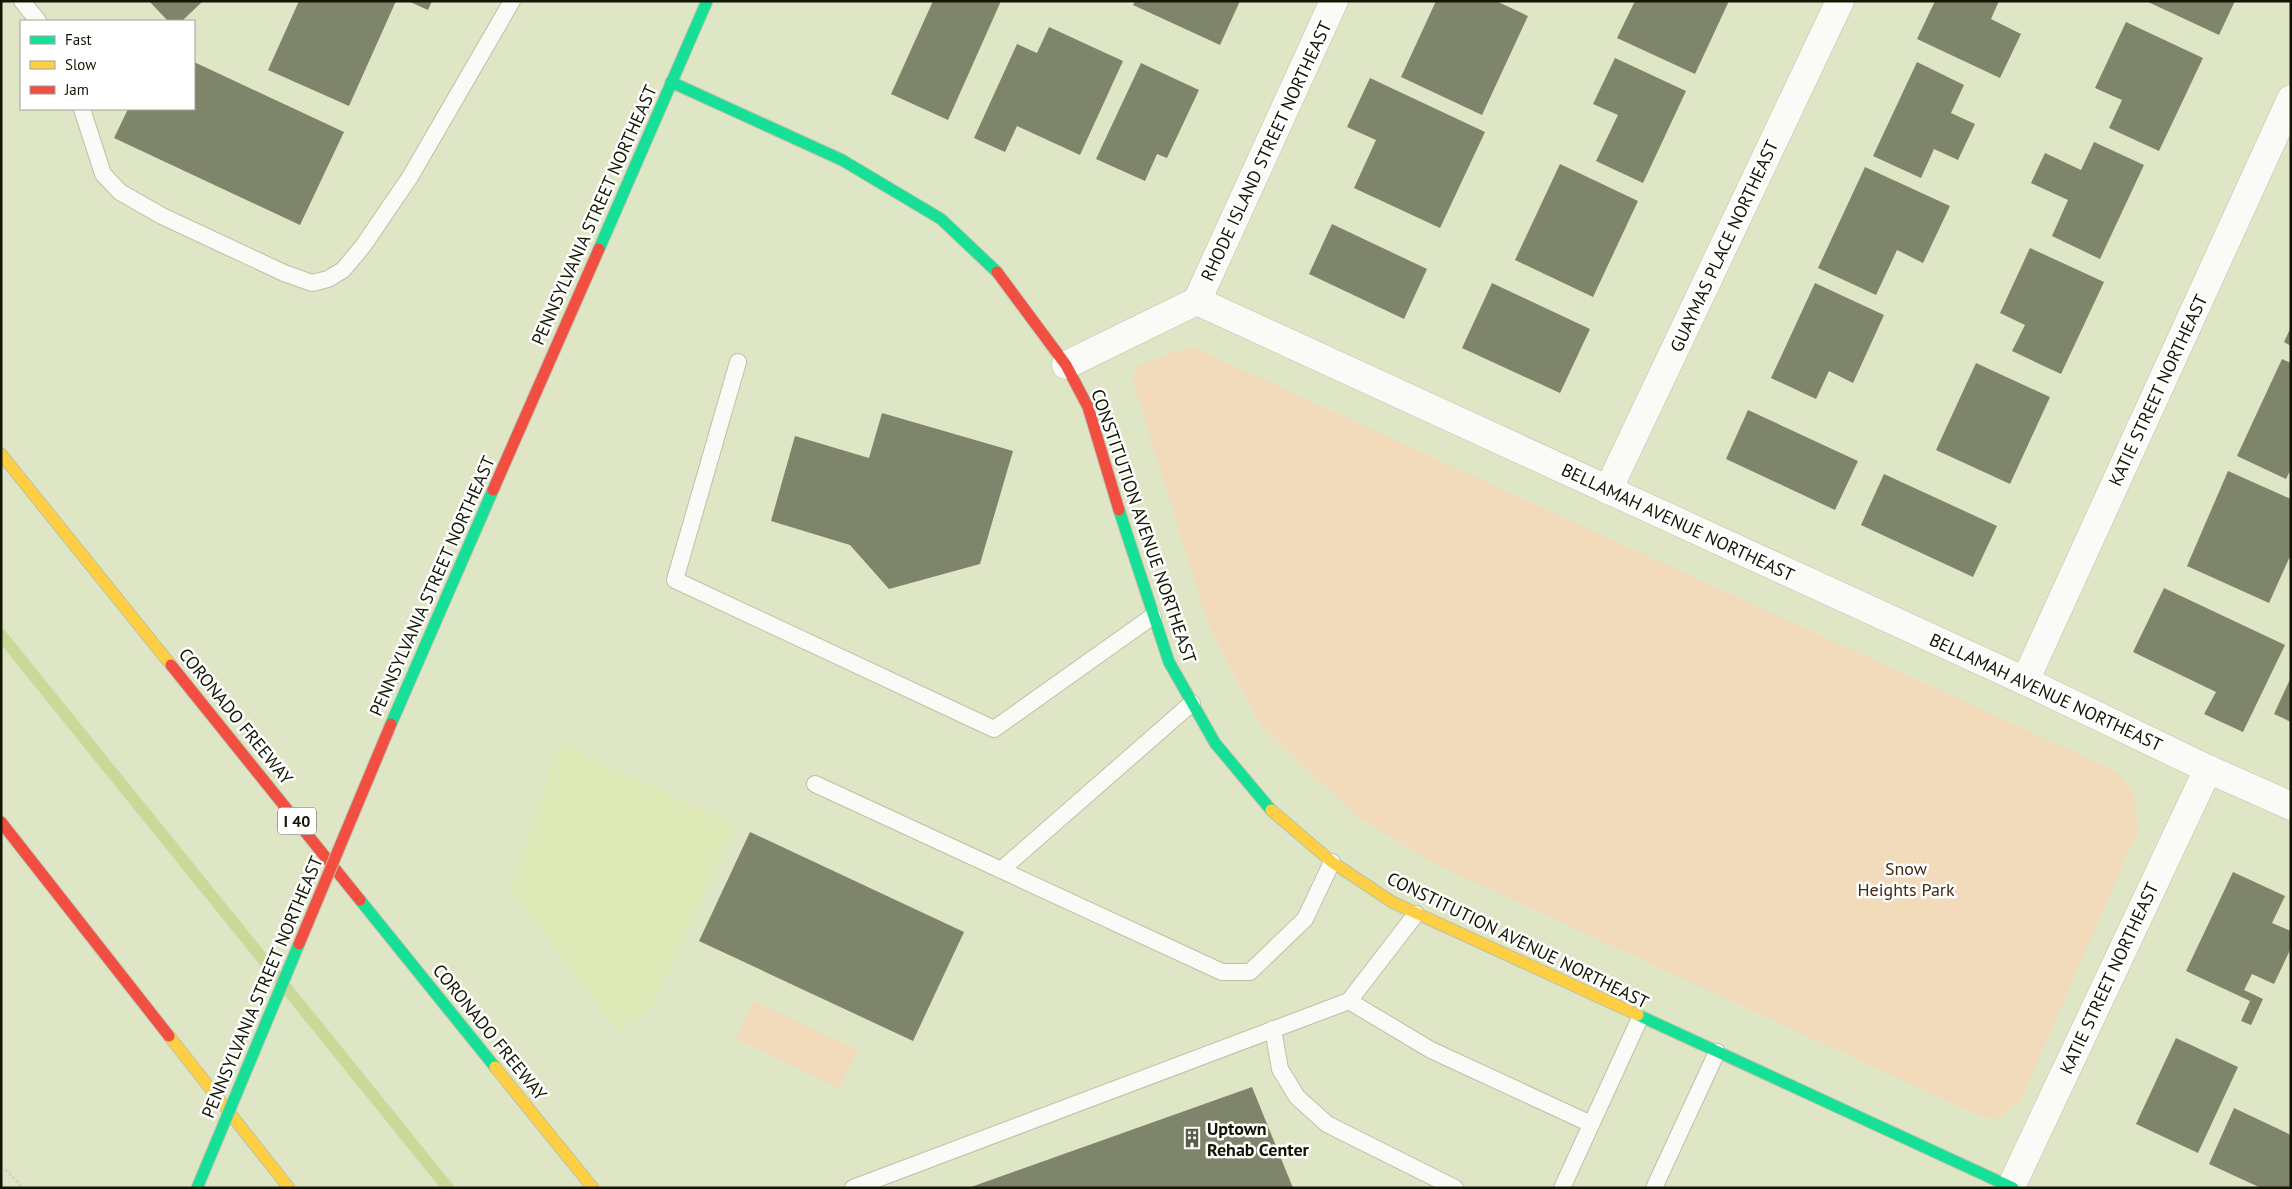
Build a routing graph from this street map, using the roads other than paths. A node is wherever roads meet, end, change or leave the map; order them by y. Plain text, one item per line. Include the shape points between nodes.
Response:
1 (22, 1) edge
2 (512, 1) edge
3 (707, 1) edge
4 (1334, 1) edge
5 (1840, 1) edge
6 (37, 20) edge
7 (672, 82) junction
8 (2291, 99) edge
9 (82, 110) edge
10 (1197, 302) junction
11 (738, 362) dead end
12 (1066, 365) junction
13 (1, 454) edge
14 (1608, 490) junction
15 (1153, 616) junction
16 (2025, 681) junction
17 (1192, 703) junction
18 (2208, 769) junction
19 (816, 784) dead end
20 (2291, 806) edge
21 (1, 822) edge
22 (1332, 862) junction
23 (1001, 870) junction
24 (1416, 914) junction
25 (1349, 1001) junction
26 (1640, 1018) junction
27 (1274, 1029) junction
28 (1717, 1052) junction
29 (1591, 1124) junction
30 (2012, 1187) edge
31 (197, 1188) edge
32 (288, 1188) edge
33 (594, 1188) edge
34 (853, 1188) edge
35 (1456, 1188) edge
36 (1562, 1188) edge
37 (1654, 1188) edge

1 - 6 lane
2 - 9 lane via 410,176 362,246 342,270 328,280 312,283 284,273 162,216 120,192 103,174
3 - 7 main road, PENNSYLVANIA STREET NORTHEAST
4 - 10 street, RHODE ISLAND STREET NORTHEAST
5 - 14 street, GUAYMAS PLACE NORTHEAST
7 - 12 main road, CONSTITUTION AVENUE NORTHEAST via 842,160 941,219 1003,278
7 - 31 main road, PENNSYLVANIA STREET NORTHEAST, bridge via 391,724
8 - 16 street, KATIE STREET NORTHEAST
10 - 12 street
10 - 14 street, BELLAMAH AVENUE NORTHEAST
11 - 15 lane via 675,580 994,729
12 - 15 main road, CONSTITUTION AVENUE NORTHEAST via 1088,407
13 - 33 main road, CORONADO FREEWAY / I 40
14 - 16 street, BELLAMAH AVENUE NORTHEAST
15 - 17 main road, CONSTITUTION AVENUE NORTHEAST via 1169,662
16 - 18 street, BELLAMAH AVENUE NORTHEAST
17 - 22 main road, CONSTITUTION AVENUE NORTHEAST via 1216,743 1272,810
17 - 23 lane
18 - 20 street, BELLAMAH AVENUE NORTHEAST
18 - 30 street, KATIE STREET NORTHEAST
19 - 23 lane
21 - 32 main road
22 - 23 lane via 1305,919 1250,972 1222,972
22 - 24 main road, CONSTITUTION AVENUE NORTHEAST
24 - 25 lane
24 - 26 main road, CONSTITUTION AVENUE NORTHEAST
25 - 27 lane
25 - 29 lane via 1431,1050
26 - 28 main road, CONSTITUTION AVENUE NORTHEAST
26 - 29 lane
27 - 34 lane
27 - 35 lane via 1280,1069 1297,1096 1327,1124
28 - 30 main road, CONSTITUTION AVENUE NORTHEAST
28 - 37 lane
29 - 36 lane

